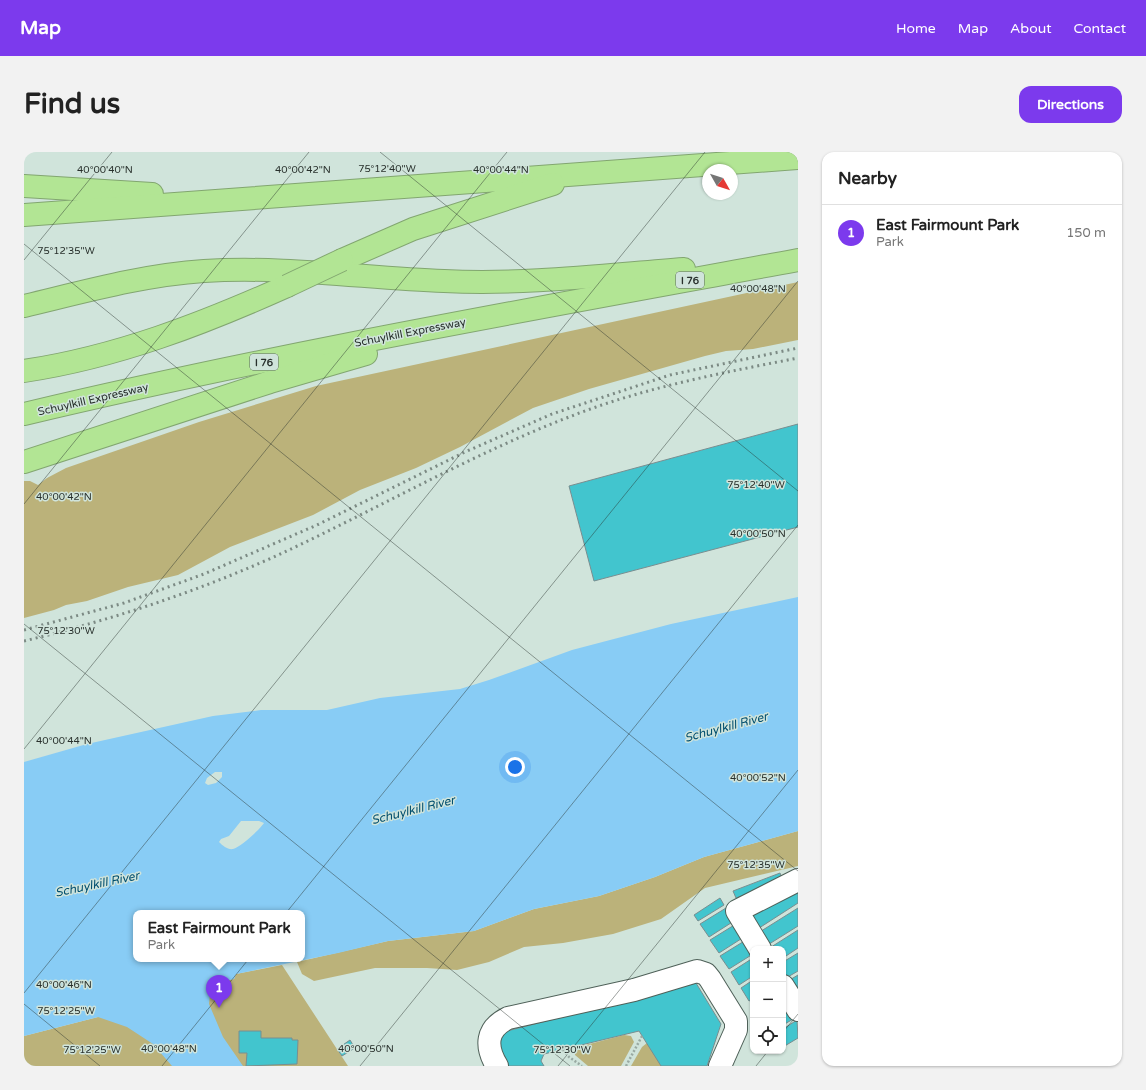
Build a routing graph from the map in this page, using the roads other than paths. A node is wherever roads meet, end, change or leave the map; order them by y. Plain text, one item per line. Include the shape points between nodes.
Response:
1 (798, 158) edge
2 (588, 173) junction
3 (24, 186) edge
4 (237, 199) junction
5 (24, 215) edge
6 (798, 260) edge
7 (24, 306) edge
8 (505, 314) junction
9 (24, 371) edge
10 (24, 414) edge
11 (24, 462) edge
12 (798, 880) edge
13 (758, 946) edge
14 (786, 991) edge
15 (798, 1010) edge
16 (497, 1066) edge
17 (720, 1066) edge

1 - 2 highway
2 - 4 highway
2 - 9 highway, bridge via 413,228 216,317 137,346 92,359
3 - 4 highway
4 - 5 highway
6 - 7 highway via 495,282 246,270 203,271 116,284
6 - 8 highway, Schuylkill Expressway / I 76
8 - 10 highway, Schuylkill Expressway / I 76 via 229,368
8 - 11 highway via 270,382
12 - 13 lane via 736,911
14 - 15 lane
16 - 17 lane via 488,1048 489,1039 500,1022 508,1018 634,990 697,971 706,974 710,979 736,1021 736,1030

